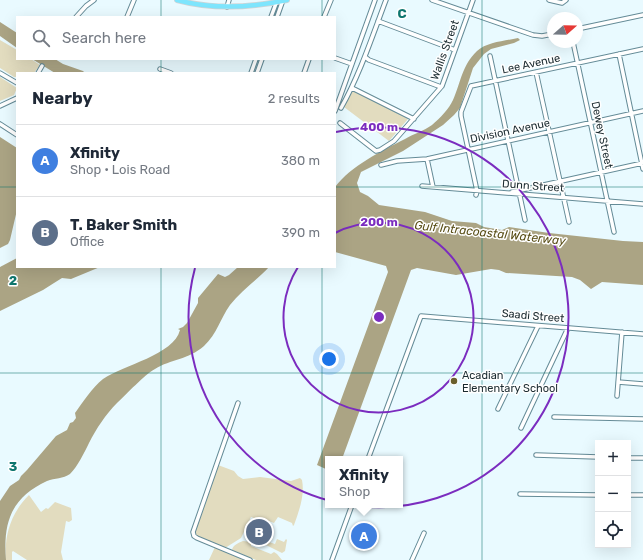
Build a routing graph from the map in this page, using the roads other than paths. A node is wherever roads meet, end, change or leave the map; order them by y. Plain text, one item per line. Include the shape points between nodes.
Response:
1 (94, 0) edge
2 (134, 0) edge
3 (181, 0) edge
4 (229, 0) edge
5 (284, 0) edge
6 (330, 0) edge
7 (375, 0) edge
8 (386, 0) edge
9 (432, 0) edge
10 (473, 0) edge
11 (549, 0) edge
12 (566, 0) edge
13 (276, 1) edge
14 (226, 7) junction
15 (468, 13) junction
16 (643, 15) edge
17 (77, 16) edge
18 (127, 16) edge
19 (271, 16) edge
20 (277, 16) edge
21 (324, 16) edge
22 (378, 21) junction
23 (583, 28) edge
24 (547, 35) edge
25 (574, 48) edge
26 (643, 49) edge
27 (455, 50) junction
28 (618, 54) junction
29 (490, 56) dead end
30 (365, 57) junction
31 (336, 58) edge
32 (256, 60) edge
33 (262, 60) edge
34 (309, 60) edge
35 (578, 63) junction
36 (352, 64) junction
37 (42, 66) dead end
38 (160, 69) dead end
39 (39, 72) edge
40 (168, 72) edge
41 (250, 72) edge
42 (257, 72) edge
43 (304, 72) edge
44 (536, 72) junction
45 (0, 73) edge
46 (496, 81) junction
47 (16, 82) edge
48 (441, 87) junction
49 (352, 88) junction
50 (16, 98) edge
51 (0, 106) edge
52 (336, 108) edge
53 (341, 108) dead end
54 (643, 111) edge
55 (631, 113) junction
56 (414, 119) junction
57 (590, 122) junction
58 (340, 123) dead end
59 (0, 124) edge
60 (550, 132) junction
61 (16, 134) edge
62 (509, 140) junction
63 (468, 149) junction
64 (427, 158) junction
65 (642, 163) edge
66 (381, 165) dead end
67 (643, 169) edge
68 (600, 172) junction
69 (560, 182) junction
70 (422, 186) dead end
71 (433, 187) junction
72 (520, 192) junction
73 (477, 193) junction
74 (564, 198) junction
75 (607, 200) junction
76 (643, 204) edge
77 (525, 220) dead end
78 (569, 222) dead end
79 (614, 232) dead end
80 (538, 326) junction
81 (568, 328) junction
82 (622, 332) junction
83 (643, 334) edge
84 (618, 382) junction
85 (643, 384) edge
86 (617, 396) dead end
87 (238, 403) dead end
88 (498, 409) dead end
89 (554, 418) dead end
90 (643, 420) edge
91 (521, 428) dead end
92 (536, 455) dead end
93 (369, 456) edge
94 (595, 457) edge
95 (631, 458) edge
96 (643, 458) edge
97 (520, 494) dead end
98 (595, 495) edge
99 (631, 495) edge
100 (643, 496) edge
101 (351, 508) edge
102 (424, 533) dead end
103 (250, 560) edge
104 (332, 560) edge
105 (412, 560) edge

1 - 17 street
2 - 18 street
3 - 14 main road
4 - 14 street
5 - 13 main road
5 - 20 street
6 - 21 street
7 - 36 street
8 - 22 street
9 - 15 street
10 - 15 street, Wallis Street
11 - 12 street via 562,3
13 - 14 main road via 255,6
13 - 19 street
15 - 24 street via 532,35
15 - 27 street, Wallis Street
16 - 23 street
22 - 27 street
22 - 30 street
25 - 35 street, Dewey Street
26 - 28 street, Lee Avenue
27 - 48 street, Wallis Street
28 - 35 street, Lee Avenue
28 - 55 street
29 - 46 street
30 - 48 street
30 - 49 street
31 - 36 street
32 - 41 street
33 - 42 street
34 - 43 street
35 - 44 street, Lee Avenue
35 - 57 street, Dewey Street
36 - 52 street
37 - 39 street
38 - 40 street
44 - 46 street, Lee Avenue
44 - 60 street
45 - 47 street
46 - 62 street
46 - 63 street, Lee Avenue via 470,86 461,112
48 - 56 street, Wallis Street
49 - 53 street
49 - 56 street
50 - 51 street
54 - 55 street, Division Avenue
55 - 57 street, Division Avenue
55 - 65 street
56 - 58 street, Wallis Street via 394,141 380,150 376,150
57 - 60 street, Division Avenue
57 - 68 street, Dewey Street
59 - 61 street
60 - 62 street, Division Avenue
60 - 69 street
62 - 63 street, Division Avenue
62 - 72 street
63 - 64 street, Division Avenue
63 - 73 street
64 - 66 street, Division Avenue
64 - 71 street
65 - 67 street
65 - 68 street
68 - 69 street
68 - 75 street, Dewey Street
69 - 72 street
69 - 74 street
70 - 71 street, Dunn Street
71 - 73 street, Dunn Street
72 - 73 street, Dunn Street
72 - 74 street, Dunn Street
72 - 77 street
74 - 75 street, Dunn Street
74 - 78 street
75 - 76 street, Dunn Street
75 - 79 street, Dewey Street
80 - 81 street, Saadi Street
80 - 88 street
80 - 93 street, Saadi Street via 421,316
81 - 82 street, Saadi Street
81 - 91 street
82 - 83 street, Saadi Street
82 - 84 street
84 - 85 street
84 - 86 street
87 - 103 street via 193,530 197,538
89 - 90 street
92 - 94 street
95 - 96 street
97 - 98 street
99 - 100 street
101 - 104 street
102 - 105 street

